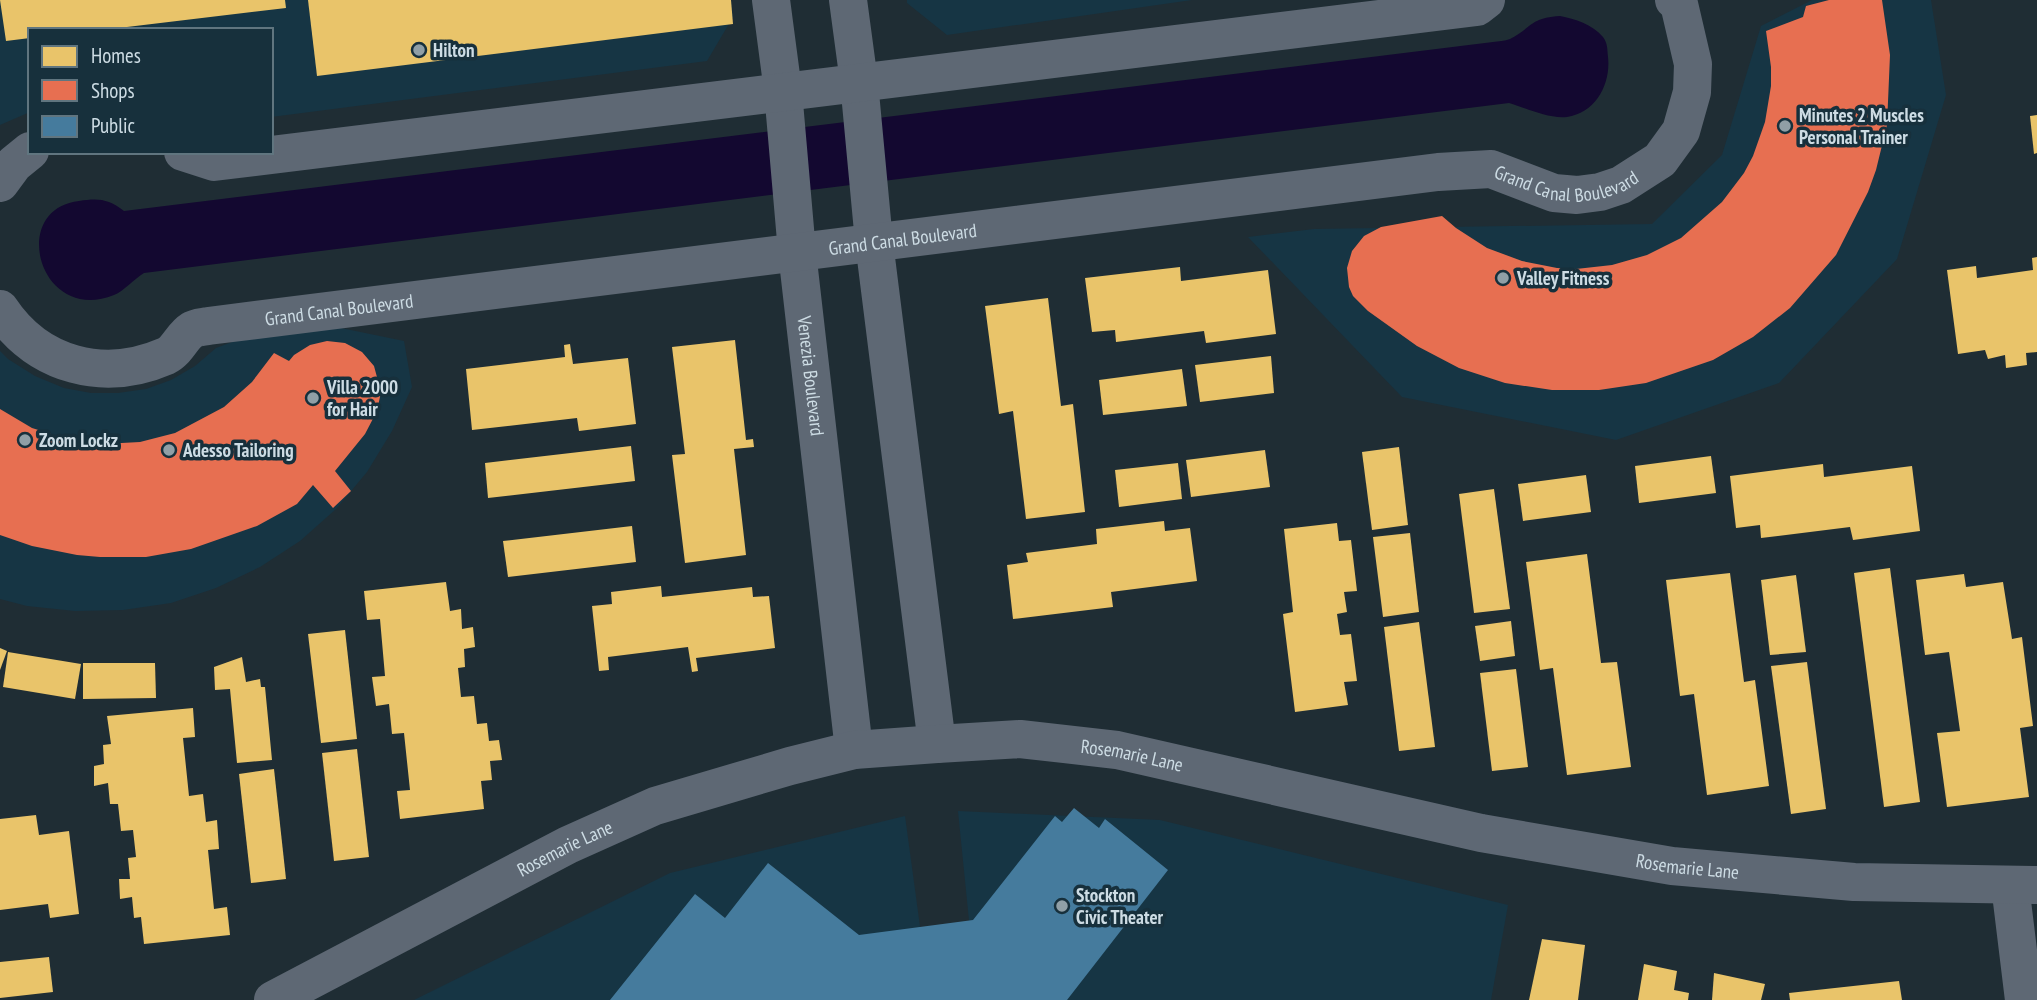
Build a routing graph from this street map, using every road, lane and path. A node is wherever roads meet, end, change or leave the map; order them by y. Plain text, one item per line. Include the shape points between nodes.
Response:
1 (771, 0) edge
2 (848, 0) edge
3 (1486, 0) edge
4 (1680, 1) edge
5 (859, 82) junction
6 (783, 91) junction
7 (28, 153) edge
8 (189, 154) edge
9 (0, 183) edge
10 (874, 242) junction
11 (797, 252) junction
12 (0, 309) edge
13 (937, 744) junction
14 (853, 750) junction
15 (2024, 885) edge
16 (273, 1000) edge
17 (2024, 1000) edge

1 - 6 street, Venezia Boulevard
2 - 5 street
3 - 5 street via 1477,7
4 - 10 street, Grand Canal Boulevard via 1693,64 1692,92 1681,131 1660,160 1621,186 1577,195 1554,193 1491,169 1438,172
5 - 6 street
5 - 10 street
6 - 8 street via 214,162
6 - 11 street, Venezia Boulevard
7 - 9 street
10 - 11 street, Grand Canal Boulevard
10 - 13 street
11 - 12 street, Grand Canal Boulevard via 208,326 192,330 169,354 137,367 85,367 57,359 32,345
11 - 14 street, Venezia Boulevard
13 - 14 street, Rosemarie Lane
13 - 15 street, Rosemarie Lane via 1020,739 1117,750 1481,833 1672,866 1854,882
14 - 16 street, Rosemarie Lane via 655,806 568,845
15 - 17 street

